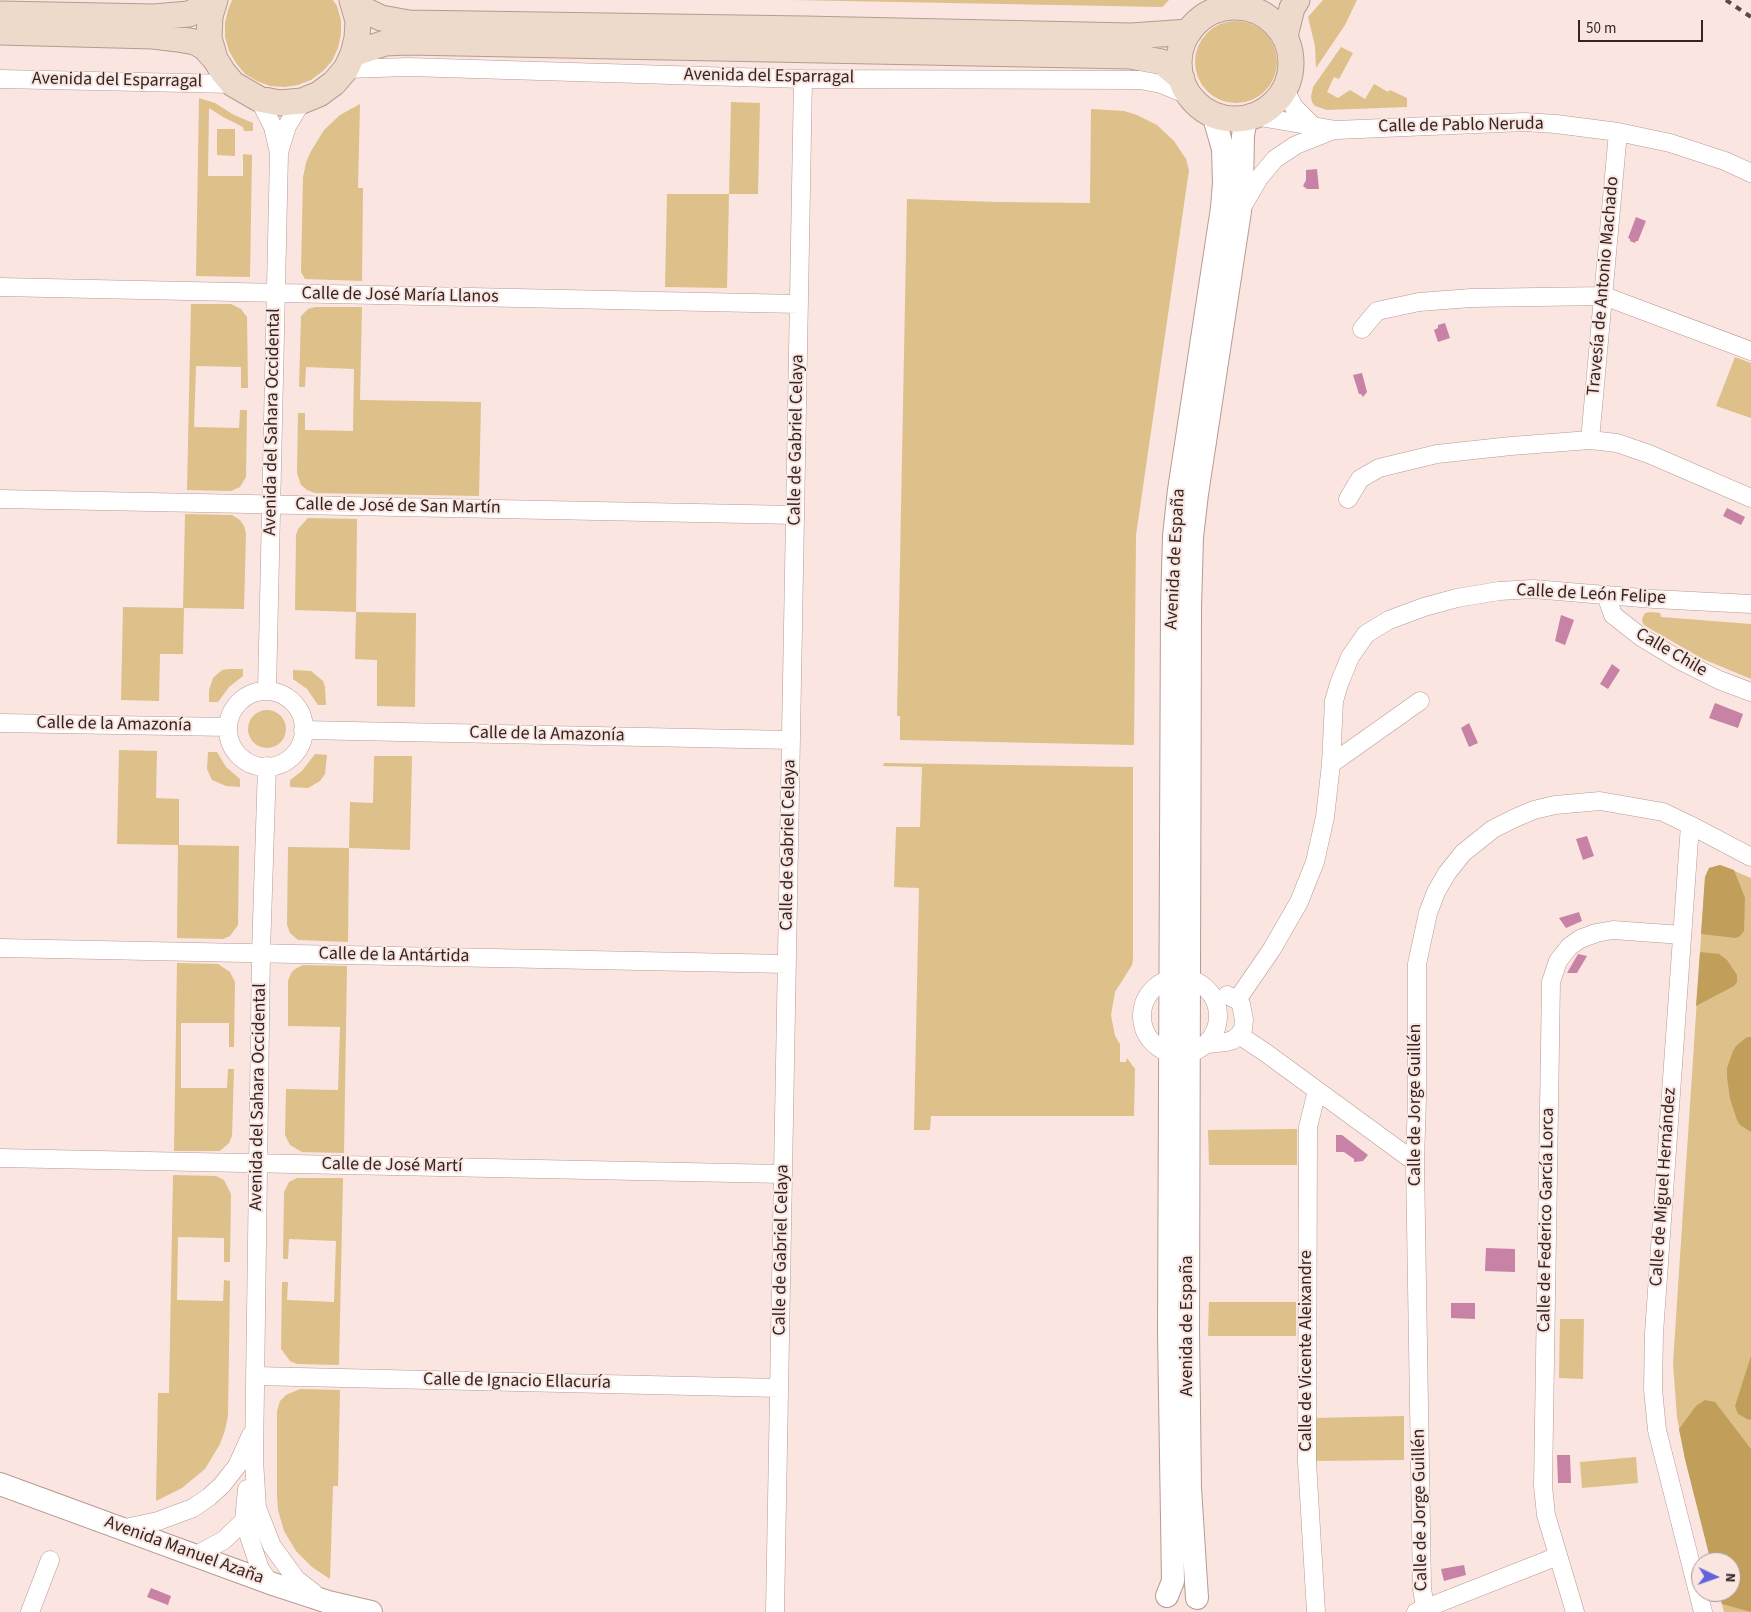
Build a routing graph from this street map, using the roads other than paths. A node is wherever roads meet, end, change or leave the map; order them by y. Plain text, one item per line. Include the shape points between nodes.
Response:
1 (213, 0) edge
2 (1297, 0) edge
3 (353, 3) edge
4 (1251, 4) edge
5 (0, 14) edge
6 (0, 32) edge
7 (1189, 32) junction
8 (1285, 36) junction
9 (215, 59) junction
10 (350, 61) junction
11 (0, 79) edge
12 (803, 79) junction
13 (233, 84) junction
14 (1186, 87) junction
15 (1285, 90) junction
16 (259, 99) junction
17 (302, 101) junction
18 (1213, 114) junction
19 (1250, 117) junction
20 (1314, 127) junction
21 (1336, 130) junction
22 (1618, 132) junction
23 (278, 153) junction
24 (1751, 172) edge
25 (1240, 211) junction
26 (0, 287) edge
27 (275, 293) junction
28 (1604, 296) junction
29 (799, 304) junction
30 (1362, 329) dead end
31 (1751, 351) edge
32 (1590, 440) junction
33 (1751, 498) edge
34 (0, 499) edge
35 (1348, 499) dead end
36 (271, 504) junction
37 (795, 515) junction
38 (1606, 596) junction
39 (1751, 604) edge
40 (267, 691) junction
41 (1751, 692) edge
42 (1420, 701) dead end
43 (0, 723) edge
44 (228, 727) junction
45 (303, 730) junction
46 (791, 740) junction
47 (1331, 764) junction
48 (268, 766) junction
49 (1690, 825) junction
50 (1751, 857) edge
51 (1682, 935) junction
52 (0, 948) edge
53 (261, 953) junction
54 (787, 964) junction
55 (1180, 978) junction
56 (1208, 990) junction
57 (1237, 1000) junction
58 (1239, 1035) junction
59 (1188, 1050) junction
60 (1317, 1091) junction
61 (0, 1158) edge
62 (1415, 1162) junction
63 (258, 1163) junction
64 (783, 1174) junction
65 (255, 1376) junction
66 (780, 1388) junction
67 (254, 1428) junction
68 (254, 1460) junction
69 (0, 1484) edge
70 (257, 1508) junction
71 (244, 1521) junction
72 (121, 1529) junction
73 (195, 1556) junction
74 (1558, 1556) junction
75 (50, 1560) dead end
76 (270, 1583) junction
77 (1161, 1604) edge
78 (1201, 1605) edge
79 (326, 1607) edge
80 (1422, 1611) edge
81 (30, 1612) edge
82 (371, 1612) edge
83 (775, 1612) edge
84 (1316, 1612) edge
85 (1575, 1612) edge
86 (1703, 1612) edge

1 - 5 main road via 189,14 154,17
1 - 9 main road via 210,38
2 - 8 main road
3 - 7 main road via 381,18 409,23 1131,36
3 - 10 main road via 358,21
4 - 7 main road via 1214,11
4 - 8 main road
6 - 9 main road, Avenida del Esparragal via 178,39 195,42
7 - 14 main road via 1179,63
8 - 15 main road via 1292,64
9 - 13 main road
10 - 12 street, Avenida del Esparragal via 408,67
10 - 14 main road, Avenida del Esparragal via 386,43 408,42 1130,56 1162,62
10 - 17 main road via 334,83
11 - 13 street, Avenida del Esparragal
12 - 14 street, Avenida del Esparragal via 1140,80
12 - 29 street, Calle de Gabriel Celaya
13 - 16 main road
14 - 18 main road via 1200,106
15 - 19 main road via 1272,106
15 - 20 street via 1294,108
16 - 17 main road via 280,103
16 - 23 street, Avenida del Sahara Occidental via 273,127
17 - 23 street, Avenida del Sahara Occidental via 287,126
18 - 19 main road via 1229,119
18 - 55 street, Avenida de España via 1223,149 1222,208 1174,536 1172,605
19 - 20 street, Calle de Pablo Neruda
19 - 25 street, Avenida de España via 1243,136
20 - 21 street, Calle de Pablo Neruda
21 - 22 street, Calle de Pablo Neruda via 1524,122
21 - 25 street, Avenida de España via 1296,145 1274,159
22 - 24 street, Calle de Pablo Neruda via 1670,143
22 - 28 street, Travesía de Antonio Machado
23 - 27 street, Avenida del Sahara Occidental
25 - 55 street, Avenida de España via 1192,537
26 - 27 street, Calle de José María Llanos
27 - 29 street, Calle de José María Llanos
27 - 36 street, Avenida del Sahara Occidental
28 - 30 street via 1419,302 1377,311
28 - 31 street
28 - 32 street, Travesía de Antonio Machado
29 - 37 street, Calle de Gabriel Celaya
32 - 33 street via 1617,443 1649,454
32 - 35 street via 1437,454 1379,468 1360,479
34 - 36 street, Calle de José de San Martín
36 - 37 street, Calle de José de San Martín
36 - 40 street, Avenida del Sahara Occidental
37 - 46 street, Calle de Gabriel Celaya
38 - 39 street, Calle de León Felipe
38 - 41 street, Calle Chile via 1613,615 1641,637 1680,661
38 - 47 street, Calle de León Felipe via 1533,589 1498,591 1424,607 1375,627 1350,657 1339,684 1334,701
40 - 44 street via 243,698 232,711
40 - 45 street via 281,694 293,703 301,716
42 - 47 street
43 - 44 street, Calle de la Amazonía
44 - 48 street via 231,742 239,756 252,764
45 - 46 street, Calle de la Amazonía
45 - 48 street via 300,744 292,755 281,763
46 - 54 street, Calle de Gabriel Celaya
47 - 57 street, Calle de León Felipe via 1325,817 1315,862 1299,902
48 - 53 street, Avenida del Sahara Occidental
49 - 50 street
49 - 51 street, Calle de Miguel Hernández
49 - 62 street, Calle de Jorge Guillén via 1663,812 1623,804 1555,805 1493,829 1452,866 1436,892 1417,964
51 - 74 street, Calle de Federico García Lorca via 1613,930 1596,933 1569,947 1558,961 1551,982 1543,1486 1546,1515
51 - 86 street, Calle de Miguel Hernández via 1654,1333 1653,1389 1657,1430
52 - 53 street, Calle de la Antártida
53 - 54 street, Calle de la Antártida
53 - 63 street, Avenida del Sahara Occidental
54 - 64 street, Calle de Gabriel Celaya
55 - 56 street via 1199,983
55 - 59 street, Avenida de España
55 - 59 street via 1156,986 1147,998 1143,1024 1150,1039 1160,1048
56 - 57 street
56 - 59 street, Avenida de España via 1215,1000 1218,1023 1214,1034
57 - 58 street via 1244,1011 1243,1029
58 - 59 street via 1226,1042
58 - 60 street
59 - 77 street, Avenida de España via 1169,1332 1173,1581
59 - 78 street, Avenida de España via 1190,1488
60 - 62 street
60 - 84 street, Calle de Vicente Aleixandre via 1308,1127 1307,1156 1307,1462
61 - 63 street, Calle de José Martí
62 - 80 street, Calle de Jorge Guillén
63 - 64 street, Calle de José Martí
63 - 65 street, Avenida del Sahara Occidental
64 - 66 street, Calle de Gabriel Celaya
65 - 66 street, Calle de Ignacio Ellacuría
65 - 67 street, Avenida del Sahara Occidental
66 - 83 street, Calle de Gabriel Celaya
67 - 68 street, Avenida del Sahara Occidental
67 - 72 street, Avenida del Sahara Occidental via 237,1466 209,1497 192,1508 158,1521
68 - 70 street, Avenida del Sahara Occidental
68 - 71 street, Avenida del Sahara Occidental via 248,1480
69 - 72 street, Avenida Manuel Azaña
70 - 71 street
70 - 79 street, Avenida del Sahara Occidental via 272,1546 296,1580
71 - 73 street via 224,1540
71 - 76 street, Avenida del Sahara Occidental via 260,1569
72 - 73 street, Avenida Manuel Azaña
73 - 76 street, Avenida Manuel Azaña
74 - 80 street
74 - 85 street, Calle de Federico García Lorca
75 - 81 street
76 - 79 street, Avenida Manuel Azaña
77 - 78 street via 1181,1593 1189,1594
79 - 82 street, Avenida Manuel Azaña

